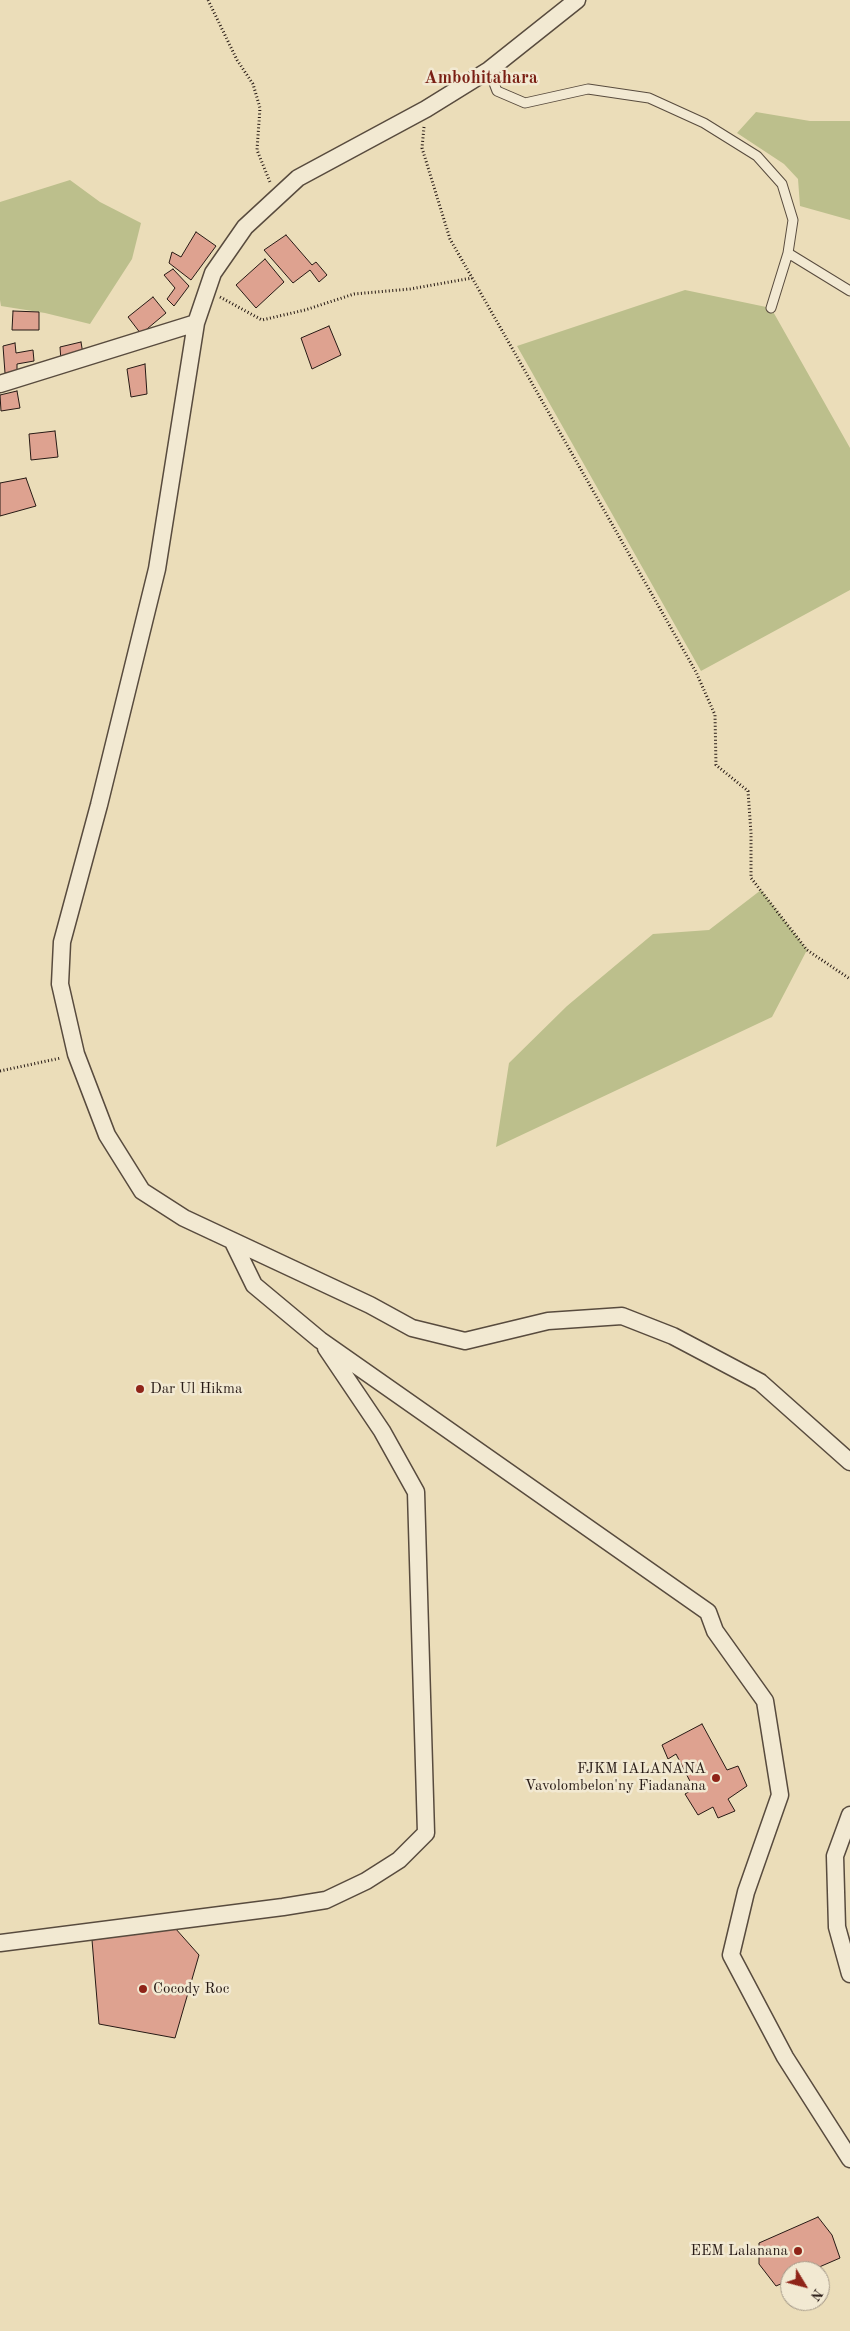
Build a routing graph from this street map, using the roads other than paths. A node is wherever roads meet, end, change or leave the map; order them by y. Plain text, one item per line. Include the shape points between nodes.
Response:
1 (577, 0) edge
2 (490, 70) junction
3 (788, 254) junction
4 (850, 291) edge
5 (771, 308) dead end
6 (196, 323) junction
7 (0, 384) edge
8 (233, 1242) junction
9 (320, 1340) junction
10 (850, 1462) edge
11 (850, 1815) edge
12 (0, 1943) edge
13 (850, 1974) edge
14 (850, 2160) edge

1 - 2 street
2 - 3 lane via 497,91 525,103 588,89 649,98 704,123 757,156 782,184 793,220
2 - 6 street via 426,109 298,178 277,196 245,227 213,272
3 - 4 lane
3 - 5 lane
6 - 7 street
6 - 8 street via 157,569 62,942 60,984 76,1054 107,1135 142,1191 184,1218
8 - 9 street via 254,1285
8 - 10 street via 370,1305 412,1328 465,1341 548,1321 622,1316 673,1336 760,1382
9 - 12 street via 382,1431 416,1492 426,1833 399,1860 366,1881 326,1900
9 - 14 street via 708,1612 714,1631 765,1701 780,1795 746,1892 730,1955 786,2057
11 - 13 street via 835,1856 837,1927

